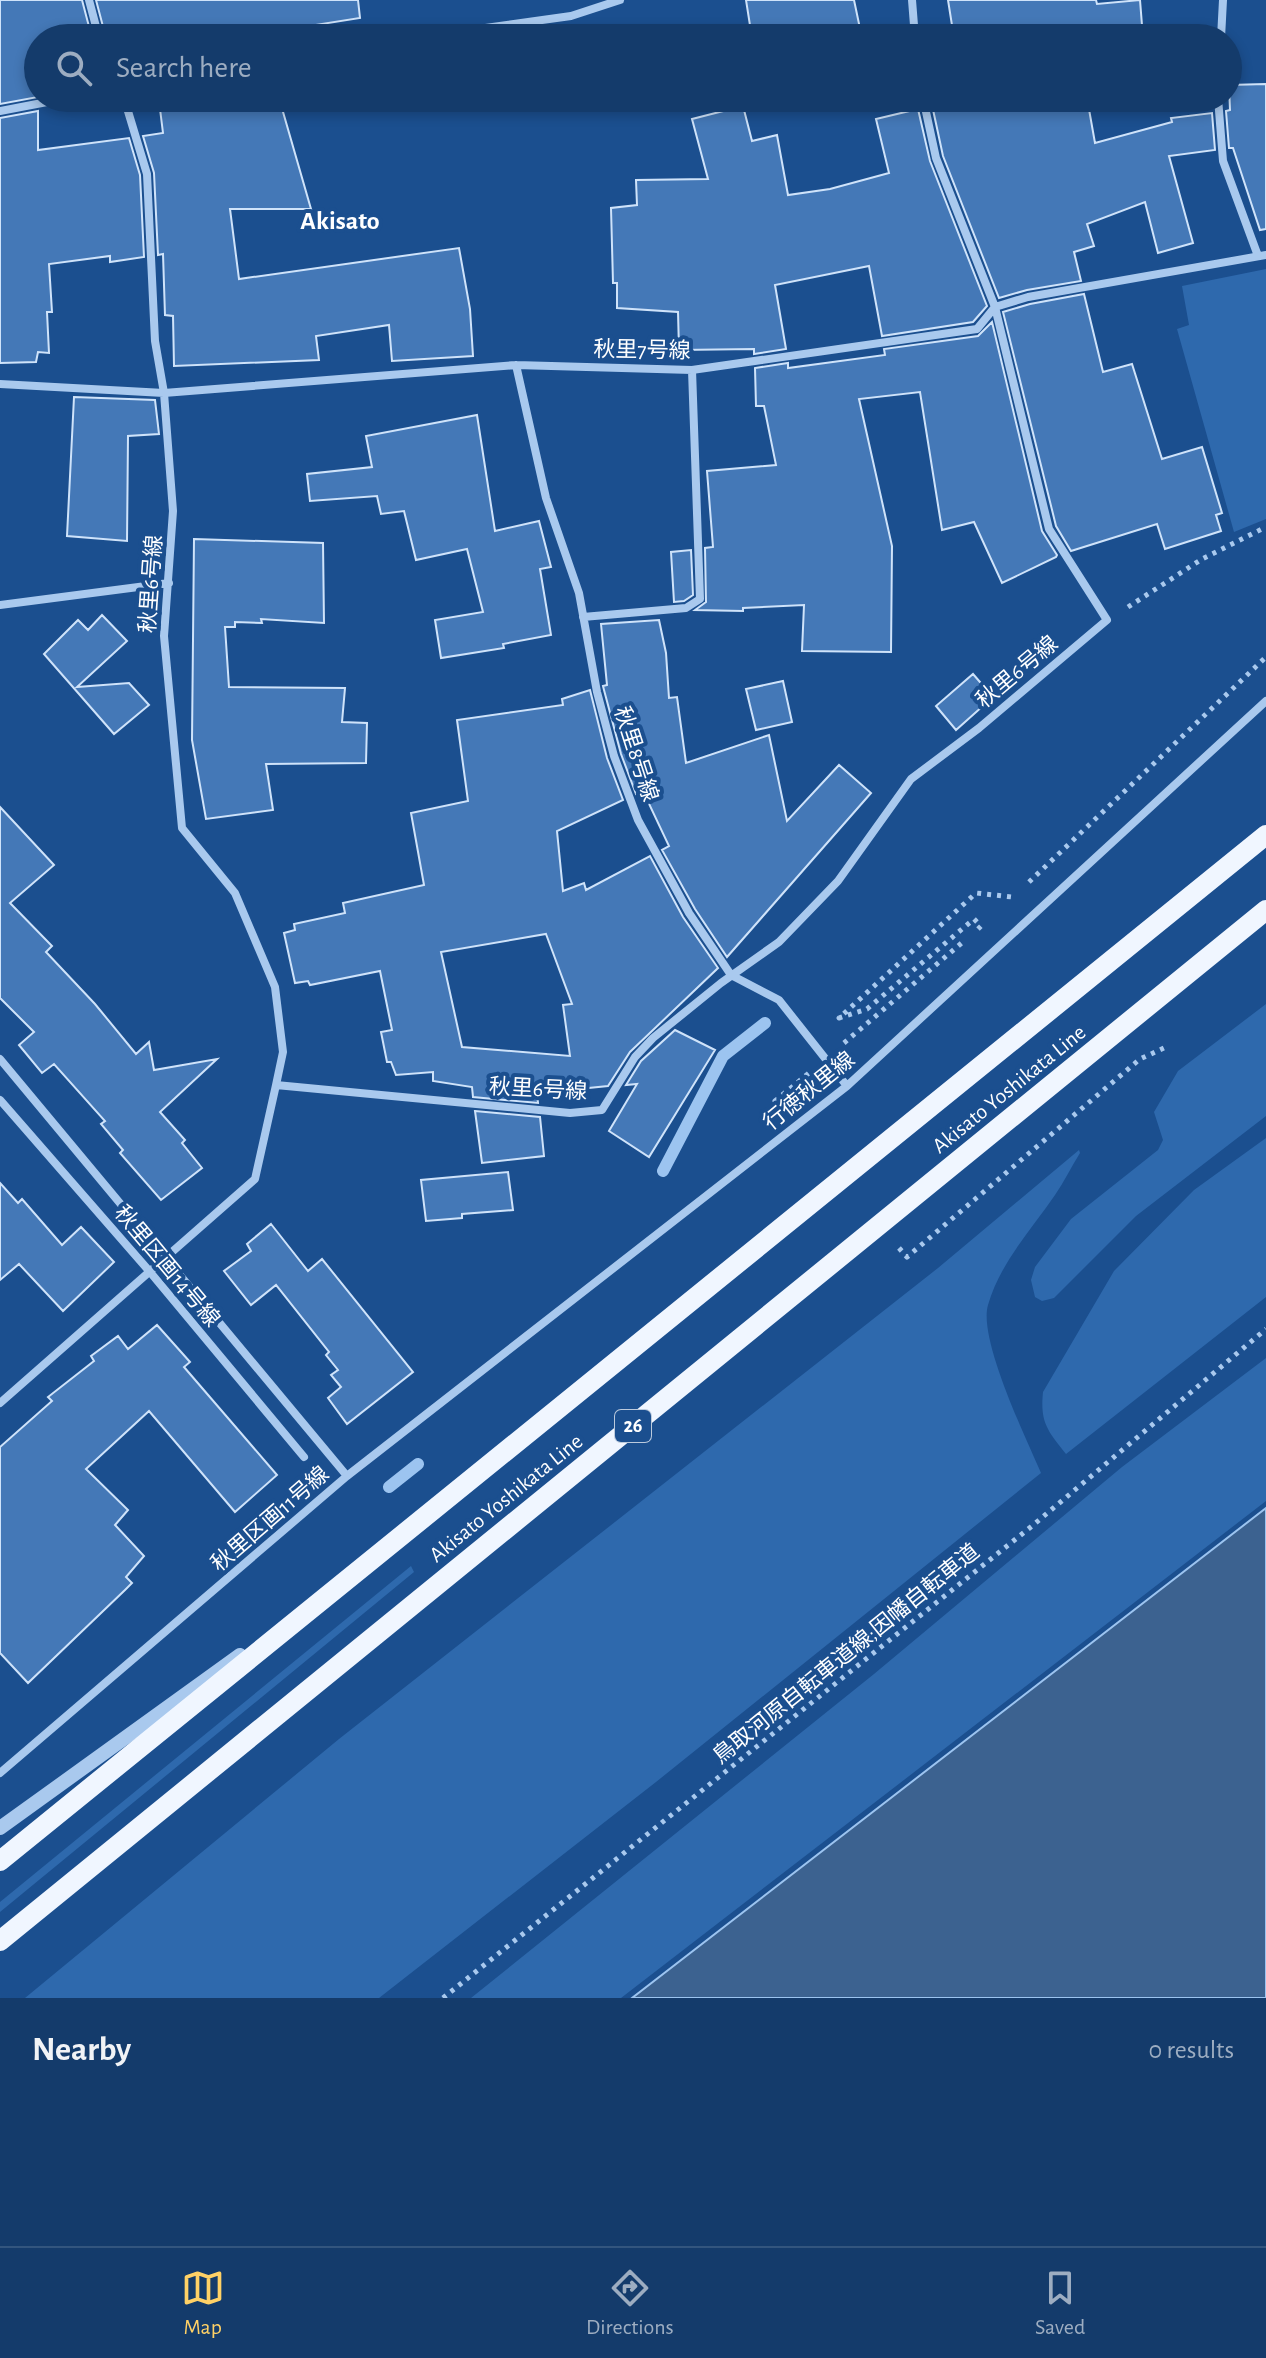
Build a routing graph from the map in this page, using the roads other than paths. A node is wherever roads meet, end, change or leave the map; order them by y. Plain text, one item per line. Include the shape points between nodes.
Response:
1 (89, 0) edge
2 (620, 0) edge
3 (912, 0) edge
4 (1223, 0) edge
5 (95, 24) edge
6 (514, 24) edge
7 (914, 24) edge
8 (1222, 24) edge
9 (24, 106) edge
10 (0, 111) edge
11 (128, 112) edge
12 (926, 112) edge
13 (1219, 112) edge
14 (1262, 255) edge
15 (995, 307) junction
16 (516, 365) junction
17 (692, 370) junction
18 (0, 384) edge
19 (164, 393) junction
20 (169, 583) junction
21 (0, 605) edge
22 (583, 617) junction
23 (1266, 701) edge
24 (1266, 835) edge
25 (1266, 910) edge
26 (731, 975) junction
27 (0, 1059) edge
28 (276, 1085) junction
29 (847, 1086) junction
30 (0, 1100) edge
31 (167, 1257) junction
32 (150, 1272) junction
33 (0, 1403) edge
34 (304, 1457) dead end
35 (347, 1476) junction
36 (368, 1562) junction
37 (0, 1773) edge
38 (0, 1828) edge
39 (0, 1861) edge
40 (0, 1941) edge

1 - 5 street
2 - 6 street via 571,16
3 - 7 street
4 - 8 street
9 - 10 street
11 - 19 street, 秋里6号線 via 147,174 155,341
12 - 15 street via 936,158
13 - 14 street via 1223,161
14 - 15 street, 秋里7号線
15 - 17 street, 秋里7号線 via 977,329
15 - 26 street, 秋里6号線 via 1049,529 1107,620 911,779 838,881 779,942
16 - 17 street, 秋里7号線
16 - 19 street, 秋里7号線
16 - 22 street, 秋里8号線 via 546,498
17 - 22 street via 700,599 686,608
18 - 19 street, 秋里7号線
19 - 20 street, 秋里6号線 via 173,511
20 - 21 street
20 - 28 street, 秋里6号線 via 164,636 182,828 235,893 275,987 283,1052
22 - 26 street, 秋里8号線 via 600,705 638,820 689,913
23 - 29 street, 行徳秋里線
24 - 36 main road, Akisato Yoshikata Line
25 - 40 main road, Akisato Yoshikata Line / 26
26 - 28 street, 秋里6号線 via 653,1038 602,1110 570,1113
26 - 29 street, 秋里8号線 via 779,1000
27 - 31 street, 秋里区画11号線
28 - 31 street via 255,1179
29 - 35 street, 行徳秋里線
30 - 32 street, 秋里区画14号線
31 - 32 street
31 - 35 street, 秋里区画11号線
32 - 33 street
32 - 34 street, 秋里区画14号線
35 - 37 street, 秋里区画11号線
36 - 38 street
36 - 39 main road, Akisato Yoshikata Line

